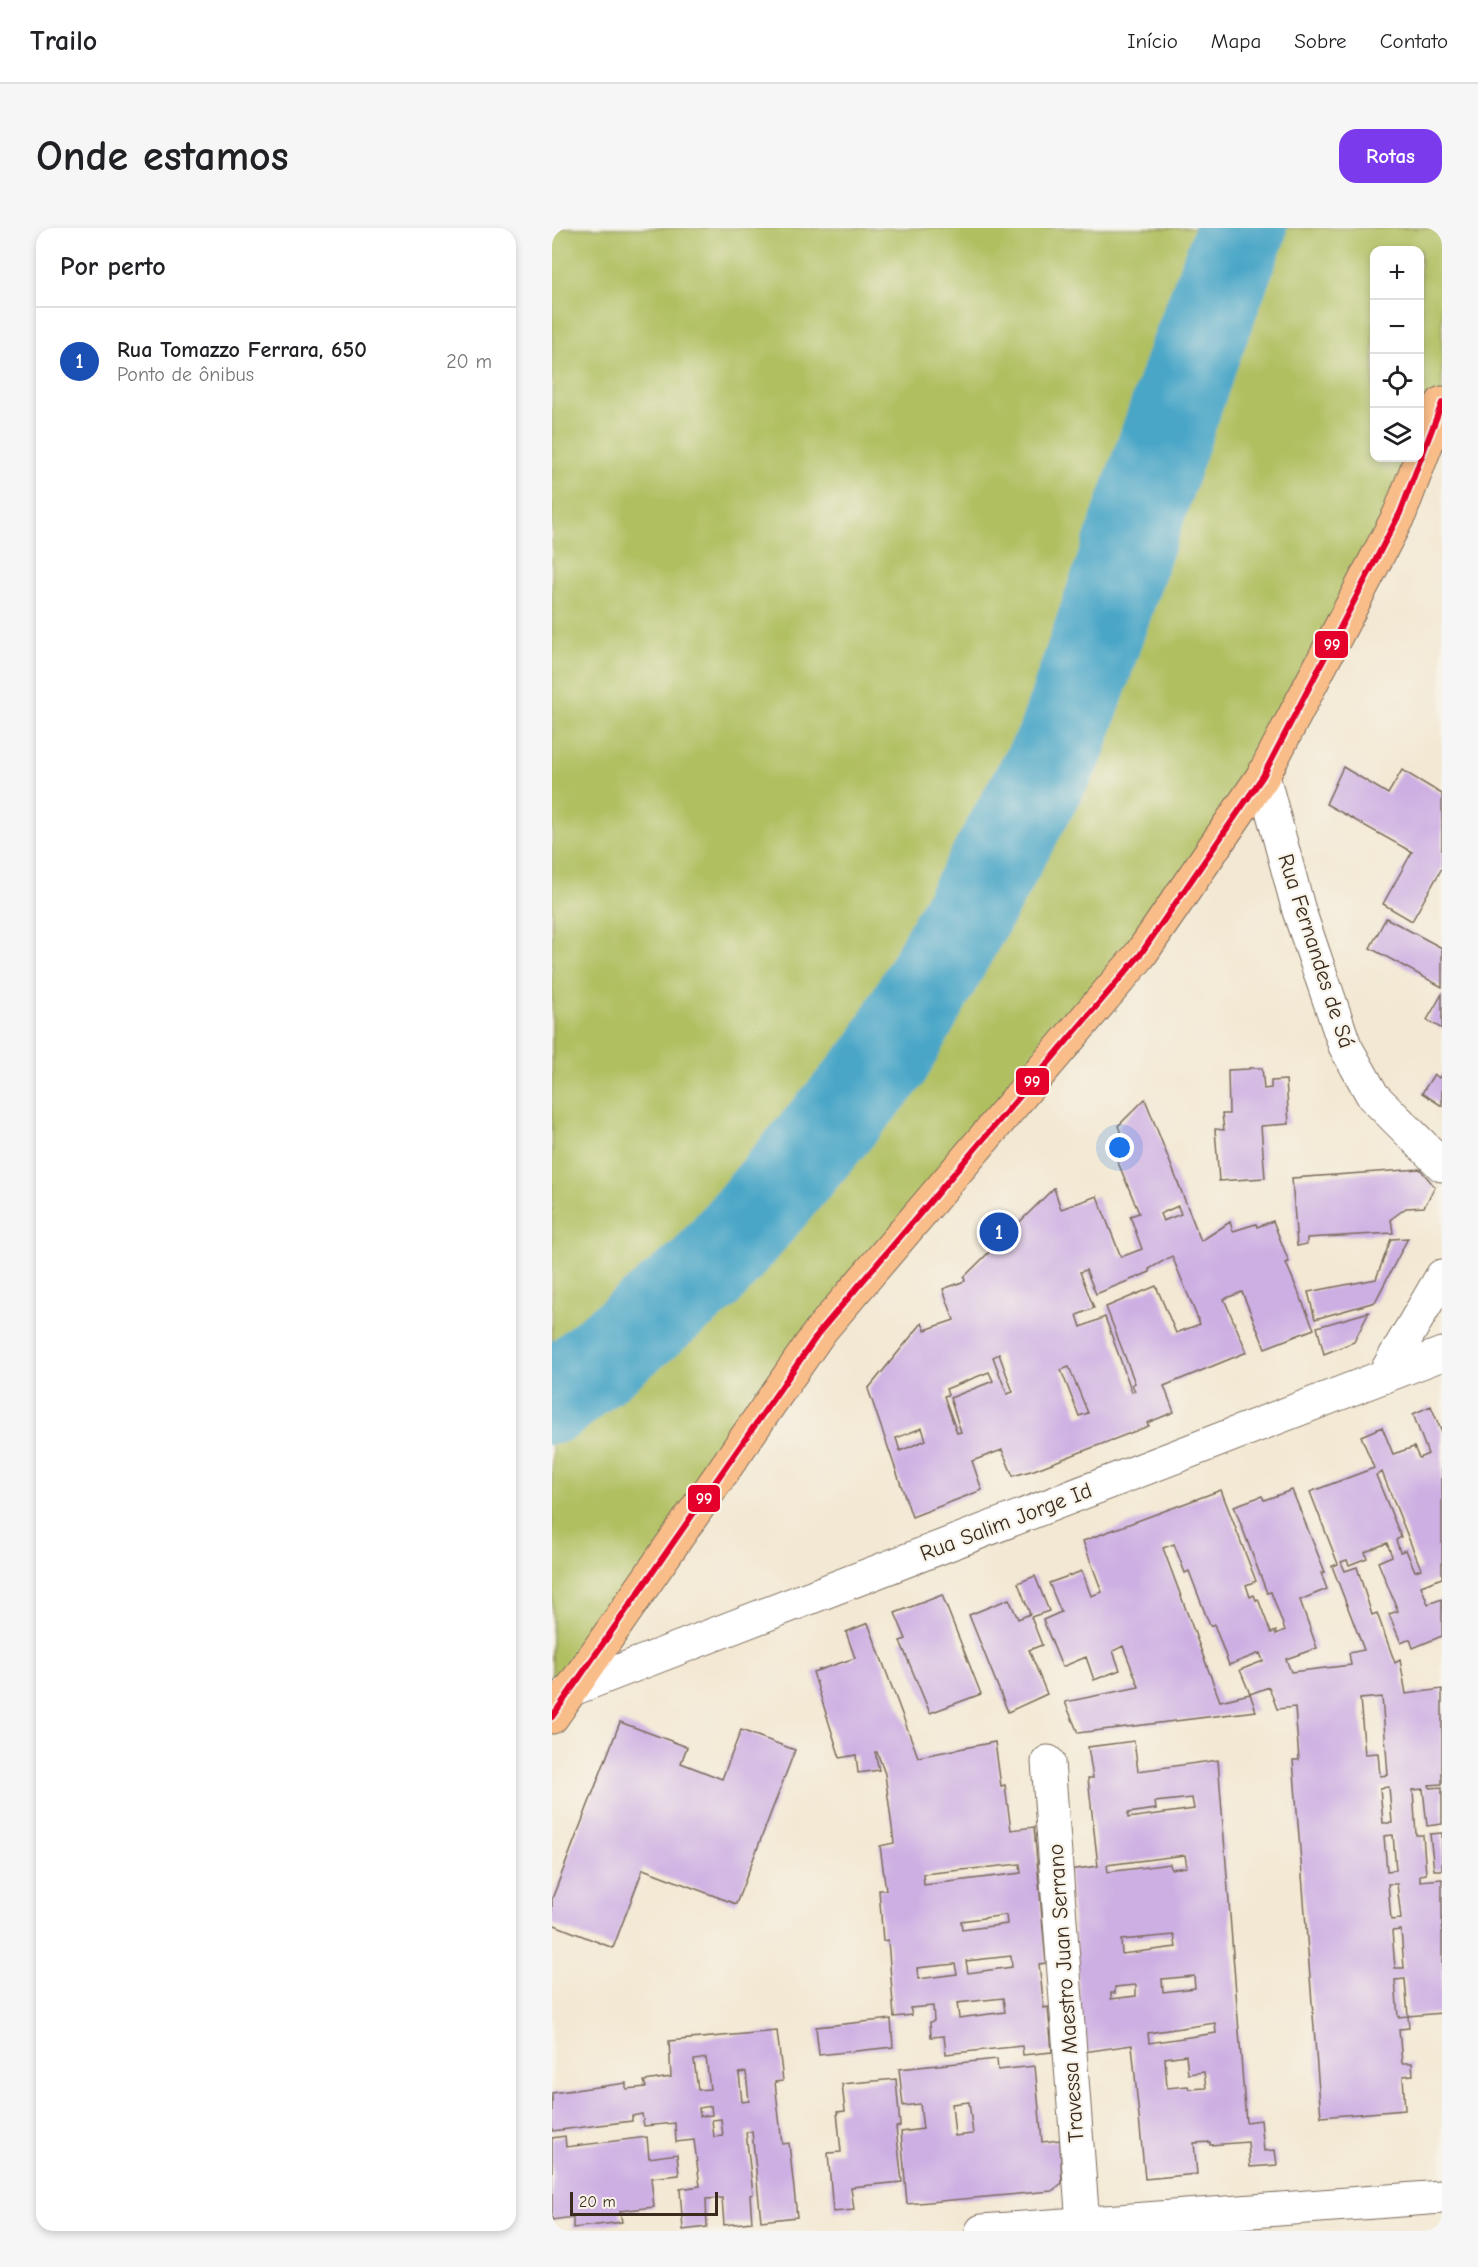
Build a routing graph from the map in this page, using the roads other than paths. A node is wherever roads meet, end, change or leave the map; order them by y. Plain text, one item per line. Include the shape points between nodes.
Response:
1 (1442, 403) edge
2 (1263, 776) junction
3 (1442, 1165) edge
4 (1442, 1276) edge
5 (1442, 1354) edge
6 (1383, 1377) junction
7 (570, 1690) junction
8 (552, 1717) edge
9 (1048, 1762) dead end
10 (1442, 2198) edge
11 (1083, 2224) junction
12 (982, 2231) edge

1 - 2 main road via 1400,513
2 - 3 street, Rua Fernandes de Sá via 1299,911 1346,1046 1373,1096
2 - 7 main road via 1140,956 821,1330
4 - 6 street
5 - 6 street, Rua Salim Jorge Id
6 - 7 street, Rua Salim Jorge Id
7 - 8 main road
9 - 11 street, Travessa Maestro Juan Serrano
10 - 11 street
11 - 12 street

